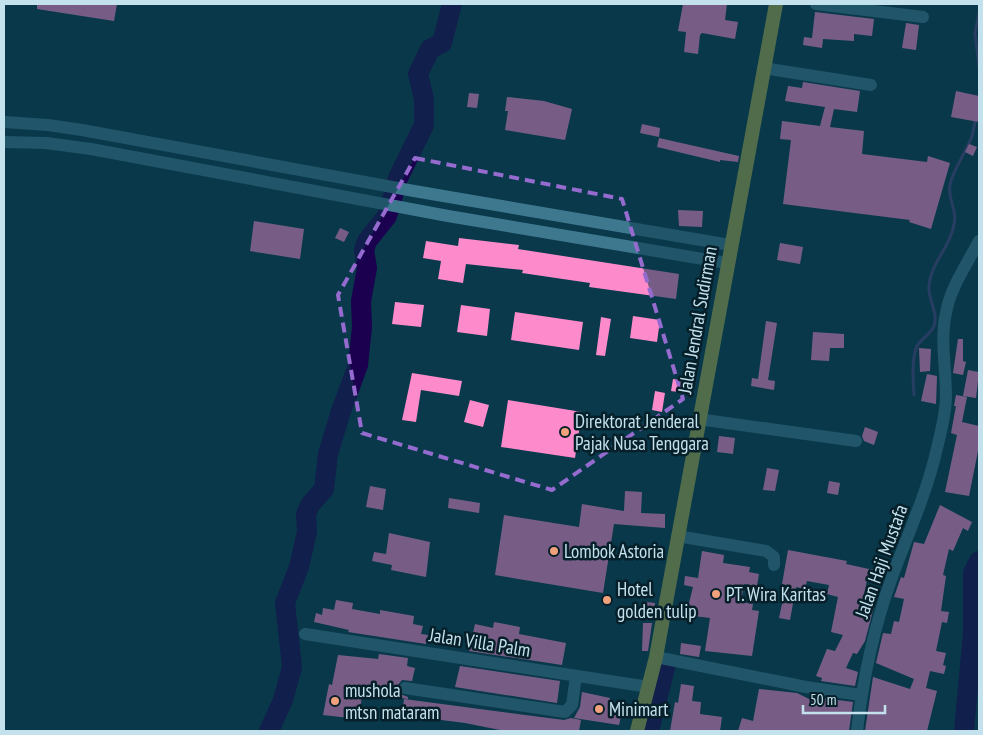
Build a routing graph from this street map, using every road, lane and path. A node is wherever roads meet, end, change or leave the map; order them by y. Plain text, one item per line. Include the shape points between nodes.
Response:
1 (776, 4) edge
2 (816, 4) edge
3 (923, 17) dead end
4 (763, 68) junction
5 (871, 85) dead end
6 (4, 122) edge
7 (4, 142) edge
8 (979, 241) edge
9 (730, 245) junction
10 (726, 263) junction
11 (698, 419) junction
12 (856, 441) dead end
13 (677, 536) junction
14 (774, 565) dead end
15 (305, 634) dead end
16 (656, 657) junction
17 (576, 676) junction
18 (649, 687) junction
19 (405, 688) dead end
20 (861, 695) junction
21 (637, 731) edge
22 (857, 731) edge

1 - 4 highway, Jalan Jendral Sudirman
2 - 3 street
4 - 5 street
4 - 9 highway, Jalan Jendral Sudirman
6 - 9 street via 82,130
7 - 10 street via 91,149
8 - 20 street, Jalan Haji Mustafa via 949,300 943,335 946,399 938,447 925,496 877,623
9 - 10 highway, Jalan Jendral Sudirman
10 - 11 highway, Jalan Jendral Sudirman
11 - 12 street
11 - 13 highway, Jalan Jendral Sudirman
13 - 14 street via 766,551 774,557
13 - 16 highway, Jalan Jendral Sudirman
15 - 17 street, Jalan Villa Palm
16 - 18 highway, Jalan Jendral Sudirman
16 - 20 street
17 - 18 street, Jalan Villa Palm
17 - 19 street via 572,707 566,712
18 - 21 highway, Jalan Jendral Sudirman
20 - 22 street, Jalan Haji Mustafa

